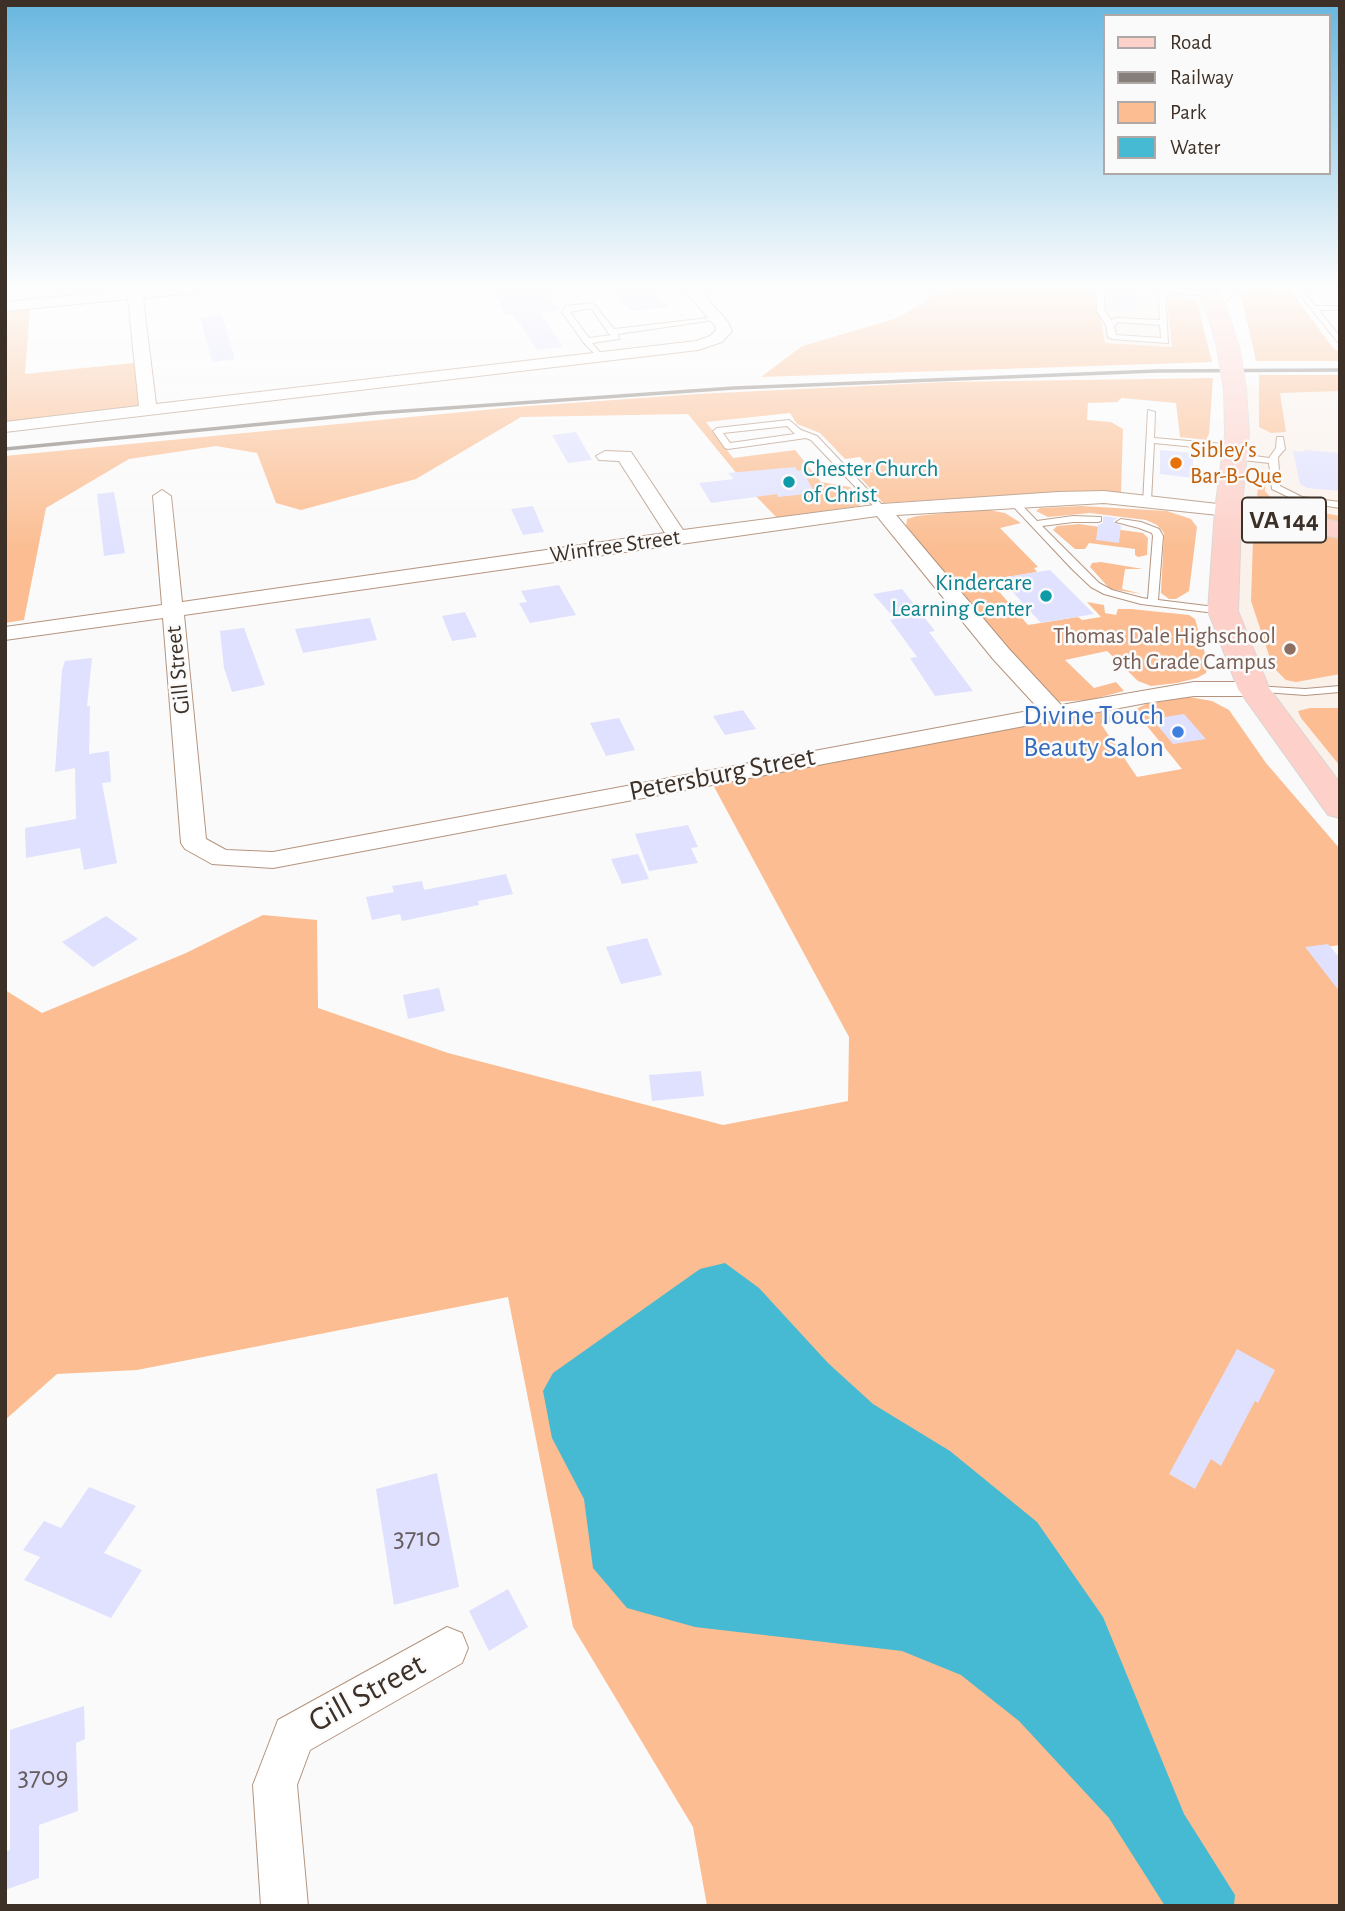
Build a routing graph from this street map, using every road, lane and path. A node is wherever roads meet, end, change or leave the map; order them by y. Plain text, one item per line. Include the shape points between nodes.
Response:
1 (144, 374) edge
2 (444, 374) edge
3 (1233, 374) edge
4 (148, 409) junction
5 (1152, 412) dead end
6 (5, 427) edge
7 (807, 435) junction
8 (1280, 439) dead end
9 (1150, 440) junction
10 (1234, 452) junction
11 (605, 456) dead end
12 (1273, 461) junction
13 (162, 496) dead end
14 (1013, 501) junction
15 (1146, 501) junction
16 (1340, 505) edge
17 (881, 510) junction
18 (1228, 510) junction
19 (1098, 519) dead end
20 (1121, 522) dead end
21 (1035, 524) junction
22 (1340, 530) edge
23 (677, 537) junction
24 (1153, 602) junction
25 (172, 609) junction
26 (1223, 611) junction
27 (5, 634) edge
28 (1254, 689) junction
29 (1340, 689) edge
30 (1054, 712) junction
31 (1340, 807) edge
32 (194, 843) joint
33 (447, 1648) dead end
34 (285, 1906) edge

1 - 4 street
2 - 4 street
3 - 10 main road, bridge
4 - 6 street
5 - 9 lane
7 - 7 lane via 728,446 717,431 789,423
7 - 17 lane
8 - 12 lane via 1281,449
9 - 10 lane
9 - 15 lane
10 - 12 lane
10 - 18 main road
11 - 23 street via 625,456
12 - 16 lane via 1275,487 1300,499
13 - 25 street, Gill Street
14 - 15 street, Winfree Street
14 - 17 street, Winfree Street
14 - 21 lane
15 - 18 street, Winfree Street
17 - 23 street, Winfree Street
17 - 30 street
18 - 22 main road, VA 144
18 - 26 main road
19 - 21 lane
20 - 24 lane via 1141,525 1158,536
21 - 24 lane via 1096,585
23 - 25 street, Winfree Street
24 - 26 lane
25 - 27 street, Winfree Street
25 - 32 street, Gill Street
26 - 28 main road
28 - 29 lane
28 - 30 street, Petersburg Street via 1194,689
28 - 31 main road
30 - 32 street, Petersburg Street via 273,860 221,859
33 - 34 street, Gill Street via 293,1735 275,1785

